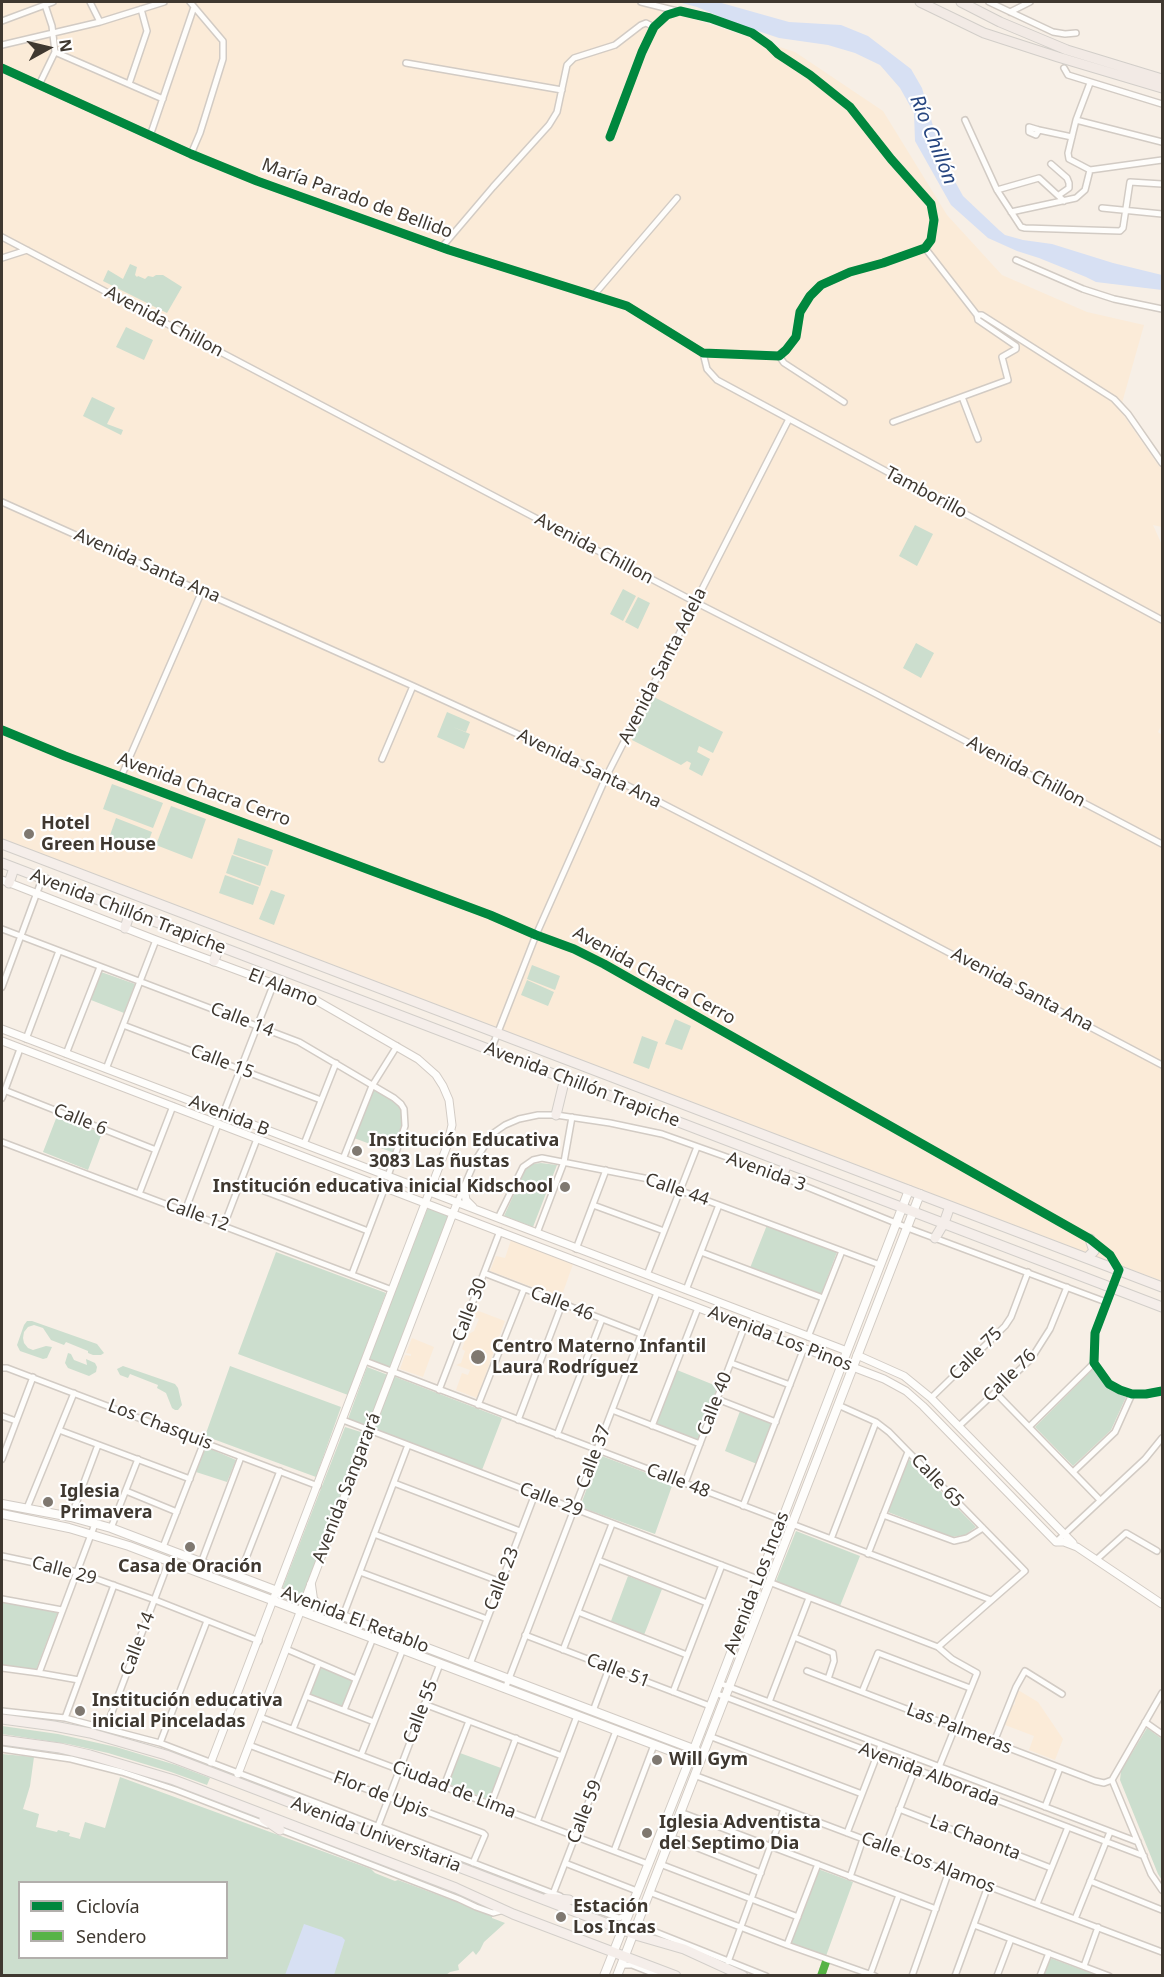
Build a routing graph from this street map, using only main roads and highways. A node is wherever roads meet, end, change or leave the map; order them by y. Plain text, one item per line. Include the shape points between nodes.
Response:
1 (920, 2) edge
2 (961, 2) edge
3 (1162, 79) edge
4 (1162, 88) edge
5 (2, 844) edge
6 (2, 863) edge
7 (14, 868) junction
8 (64, 868) junction
9 (5, 881) edge
10 (57, 884) junction
11 (113, 886) junction
12 (106, 903) junction
13 (130, 912) junction
14 (193, 917) junction
15 (125, 928) road end
16 (187, 934) junction
17 (219, 946) junction
18 (214, 961) road end
19 (341, 973) junction
20 (379, 988) junction
21 (334, 990) junction
22 (373, 1005) junction
23 (546, 1052) junction
24 (540, 1069) junction
25 (604, 1074) junction
26 (565, 1078) junction
27 (597, 1091) junction
28 (708, 1113) junction
29 (556, 1115) road end
30 (702, 1131) junction
31 (787, 1163) junction
32 (782, 1177) road end
33 (909, 1190) junction
34 (920, 1194) junction
35 (950, 1206) junction
36 (902, 1207) junction
37 (913, 1211) junction
38 (991, 1221) junction
39 (944, 1223) junction
40 (935, 1238) road end
41 (985, 1239) junction
42 (1090, 1239) road end
43 (1087, 1258) junction
44 (1162, 1287) edge
45 (1162, 1307) edge
46 (2, 1504) edge
47 (2, 1514) edge
48 (770, 1551) junction
49 (780, 1555) junction
50 (310, 1585) road end
51 (320, 1607) junction
52 (2, 1719) edge
53 (2, 1740) edge
54 (694, 1749) junction
55 (703, 1752) junction
56 (690, 1759) junction
57 (699, 1762) junction
58 (247, 1808) junction
59 (280, 1830) road end
60 (651, 1855) junction
61 (661, 1862) junction
62 (538, 1898) junction
63 (569, 1900) road end
64 (622, 1929) junction
65 (633, 1934) junction
66 (613, 1952) junction
67 (704, 1952) road end
68 (624, 1955) junction
69 (618, 1972) edge
70 (743, 1975) edge
71 (604, 1976) edge
72 (676, 1976) edge

1 - 4 highway via 984,33
2 - 3 highway via 1067,50
5 - 8 main road, Avenida Chillón Trapiche
6 - 7 main road, Avenida Chillón Trapiche
7 - 9 main road
7 - 10 main road, Avenida Chillón Trapiche
8 - 10 main road
8 - 11 main road, Avenida Chillón Trapiche
10 - 12 main road, Avenida Chillón Trapiche
11 - 12 main road
11 - 14 main road, Avenida Chillón Trapiche
12 - 13 main road, Avenida Chillón Trapiche
13 - 15 main road
13 - 16 main road, Avenida Chillón Trapiche
14 - 16 main road
14 - 19 main road, Avenida Chillón Trapiche
16 - 17 main road, Avenida Chillón Trapiche
17 - 18 main road
17 - 21 main road, Avenida Chillón Trapiche
19 - 20 main road, Avenida Chillón Trapiche
19 - 21 main road
20 - 22 main road
20 - 23 main road, Avenida Chillón Trapiche
21 - 22 main road, Avenida Chillón Trapiche
22 - 24 main road, Avenida Chillón Trapiche
23 - 24 main road
23 - 25 main road, Avenida Chillón Trapiche
24 - 26 main road, Avenida Chillón Trapiche
25 - 27 main road
25 - 28 main road, Avenida Chillón Trapiche
26 - 27 main road, Avenida Chillón Trapiche
26 - 29 main road
27 - 30 main road, Avenida Chillón Trapiche
28 - 30 main road
28 - 33 main road, Avenida Chillón Trapiche
30 - 31 main road, Avenida Chillón Trapiche
31 - 32 main road
31 - 36 main road, Avenida Chillón Trapiche
33 - 34 main road, Avenida Chillón Trapiche
33 - 36 main road, Avenida Los Incas
34 - 35 main road, Avenida Chillón Trapiche
34 - 37 main road, Avenida Los Incas
35 - 38 main road, Avenida Chillón Trapiche
35 - 39 main road
36 - 37 main road, Avenida Chillón Trapiche
36 - 48 main road, Avenida Los Incas
37 - 39 main road, Avenida Chillón Trapiche
37 - 49 main road, Avenida Los Incas
38 - 41 main road
38 - 43 main road, Avenida Chillón Trapiche
39 - 40 main road
39 - 41 main road, Avenida Chillón Trapiche
41 - 45 main road, Avenida Chillón Trapiche
42 - 43 main road via 1094,1251
43 - 44 main road, Avenida Chillón Trapiche
46 - 51 main road, Avenida El Retablo via 111,1528
47 - 56 main road, Avenida El Retablo via 91,1534 169,1561
48 - 49 main road
48 - 54 main road, Avenida Los Incas
49 - 55 main road, Avenida Los Incas
50 - 51 main road
51 - 54 main road, Avenida El Retablo
52 - 62 main road, Avenida Universitaria via 90,1733 166,1755
53 - 58 main road, Avenida Universitaria via 60,1748 124,1764
54 - 55 main road, Avenida El Retablo
54 - 56 main road, Avenida Los Incas
55 - 57 main road, Avenida Los Incas
56 - 57 main road, Avenida El Retablo
56 - 60 main road, Avenida Los Incas
57 - 61 main road, Avenida Los Incas
58 - 59 main road
58 - 66 main road, Avenida Universitaria
60 - 61 main road
60 - 64 main road, Avenida Los Incas
61 - 65 main road, Avenida Los Incas
62 - 63 main road
62 - 64 main road, Avenida Universitaria
64 - 65 main road, Avenida Universitaria
64 - 66 main road, Avenida Los Incas
65 - 68 main road, Avenida Los Incas
65 - 70 main road, Avenida Universitaria via 684,1949
66 - 68 main road, Avenida Universitaria
66 - 71 main road, Avenida Los Incas
67 - 70 main road
68 - 69 main road, Avenida Los Incas
68 - 72 main road, Avenida Universitaria

